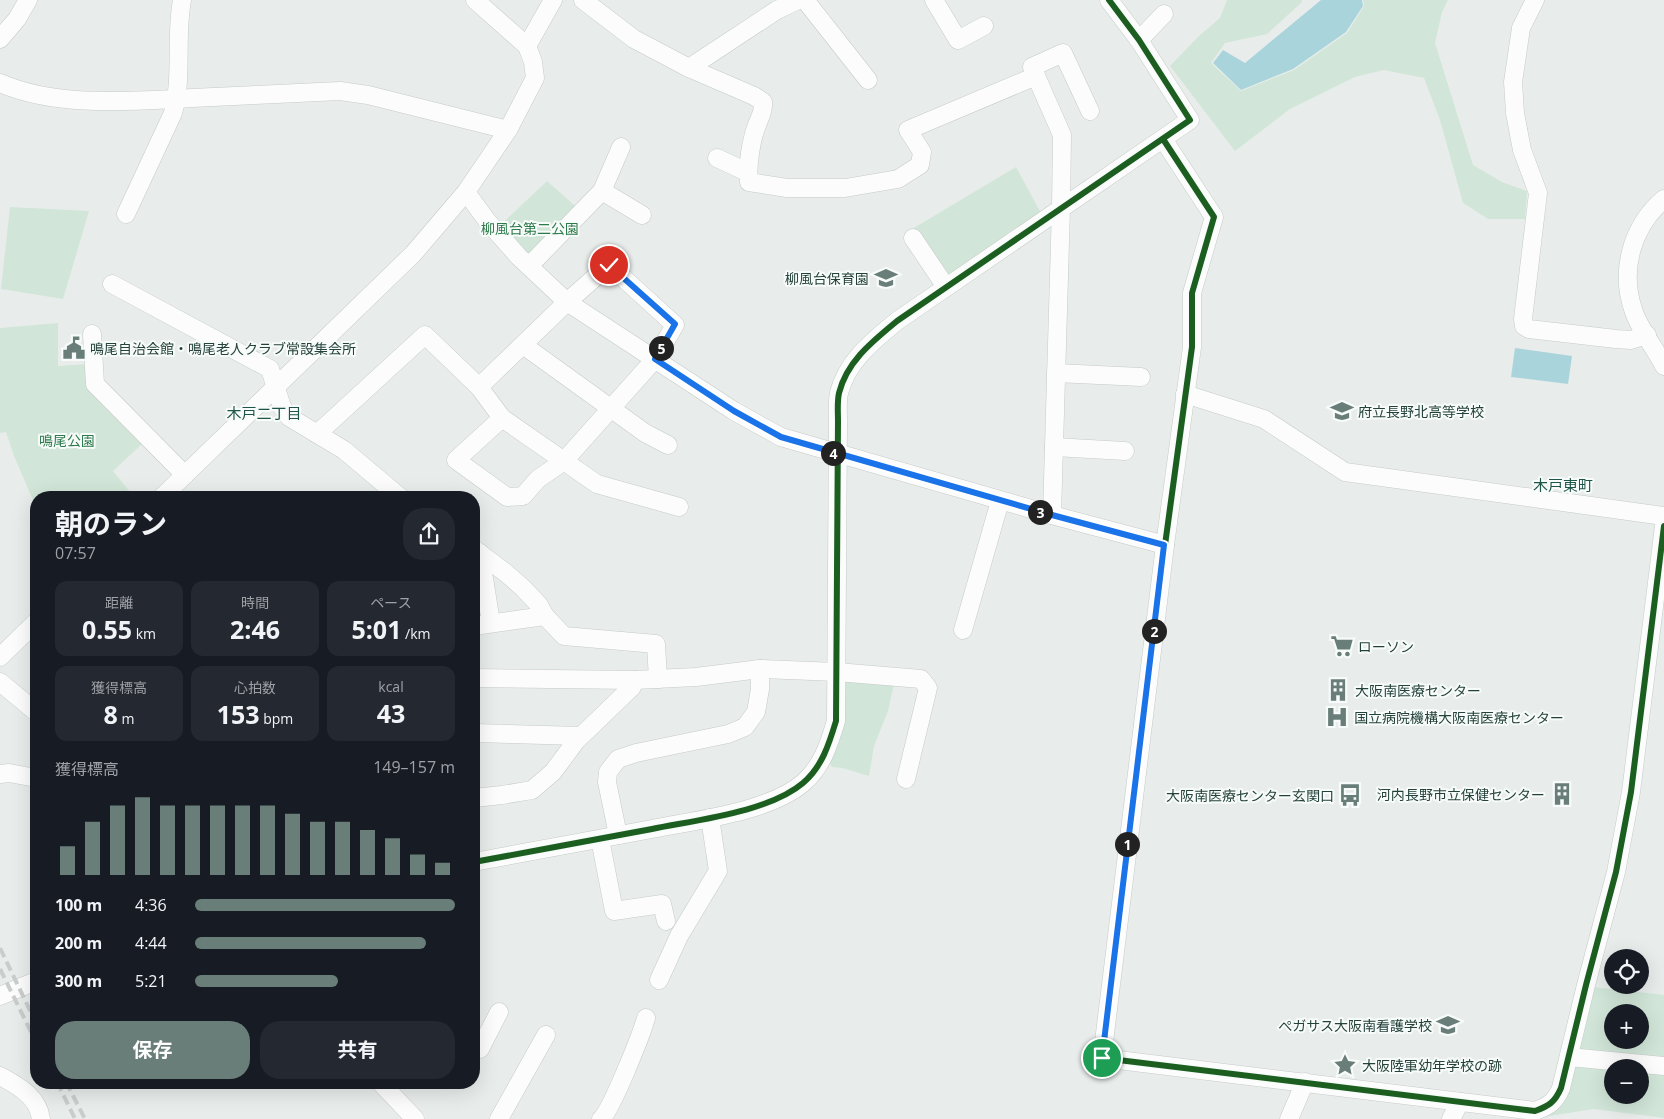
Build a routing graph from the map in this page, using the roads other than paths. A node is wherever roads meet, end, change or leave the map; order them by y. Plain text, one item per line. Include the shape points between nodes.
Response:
1 (182, 0) edge
2 (475, 0) edge
3 (552, 0) edge
4 (583, 0) edge
5 (798, 0) edge
6 (805, 0) edge
7 (934, 0) edge
8 (1110, 0) edge
9 (1535, 0) edge
10 (20, 4) edge
11 (1164, 14) dead end
12 (984, 26) dead end
13 (0, 39) edge
14 (1139, 40) junction
15 (527, 46) junction
16 (689, 68) junction
17 (1036, 76) junction
18 (868, 80) dead end
19 (0, 83) edge
20 (177, 99) junction
21 (1090, 111) dead end
22 (508, 130) junction
23 (1163, 139) junction
24 (621, 147) dead end
25 (718, 158) dead end
26 (747, 172) junction
27 (602, 191) junction
28 (466, 192) junction
29 (1664, 199) edge
30 (1061, 208) junction
31 (126, 214) dead end
32 (642, 215) dead end
33 (913, 238) dead end
34 (529, 266) junction
35 (112, 284) dead end
36 (946, 287) junction
37 (568, 302) junction
38 (92, 334) dead end
39 (1647, 335) junction
40 (524, 344) junction
41 (655, 359) junction
42 (1664, 366) edge
43 (1056, 373) junction
44 (1141, 377) dead end
45 (276, 388) junction
46 (479, 388) junction
47 (1185, 394) junction
48 (612, 407) junction
49 (502, 418) junction
50 (317, 434) junction
51 (668, 445) dead end
52 (1054, 447) junction
53 (1125, 451) dead end
54 (838, 454) junction
55 (565, 461) junction
56 (185, 475) junction
57 (168, 491) edge
58 (393, 491) edge
59 (1000, 501) junction
60 (679, 507) dead end
61 (1052, 515) junction
62 (1664, 516) edge
63 (1664, 526) edge
64 (1164, 545) junction
65 (480, 553) edge
66 (480, 566) edge
67 (545, 616) junction
68 (491, 623) junction
69 (480, 625) edge
70 (30, 628) edge
71 (963, 630) dead end
72 (0, 657) edge
73 (760, 669) junction
74 (837, 672) junction
75 (480, 678) edge
76 (658, 679) junction
77 (635, 680) junction
78 (0, 682) edge
79 (30, 707) edge
80 (480, 733) edge
81 (580, 736) junction
82 (0, 774) edge
83 (30, 777) edge
84 (906, 779) dead end
85 (480, 797) edge
86 (710, 818) junction
87 (609, 837) junction
88 (480, 861) edge
89 (666, 921) dead end
90 (659, 980) dead end
91 (30, 984) edge
92 (0, 996) edge
93 (499, 1012) dead end
94 (646, 1018) dead end
95 (546, 1035) dead end
96 (480, 1049) edge
97 (1569, 1057) junction
98 (1664, 1066) edge
99 (0, 1076) edge
100 (1305, 1082) junction
101 (388, 1089) edge
102 (1460, 1102) junction
103 (1535, 1115) edge
104 (41, 1119) edge
105 (415, 1119) edge
106 (498, 1119) edge
107 (601, 1119) edge
108 (1289, 1119) edge
109 (1451, 1119) edge

1 - 20 street via 178,18
2 - 15 street
3 - 15 street
4 - 16 street via 634,39
5 - 16 street via 777,10
6 - 18 street
7 - 12 street via 958,40
8 - 14 street
9 - 39 street via 1520,28 1513,82 1522,150 1538,193 1524,326 1616,339 1631,340
10 - 13 street via 17,19
11 - 14 street
14 - 23 street via 1190,120
15 - 22 street via 536,78
16 - 26 street via 763,102 764,110 756,127
17 - 21 street via 1032,67 1063,53
17 - 26 street via 908,130 922,152 920,165 898,179 845,188 787,188 749,182
17 - 30 street via 1062,135
19 - 20 street via 44,96 108,101
20 - 22 street via 340,91
20 - 31 street
22 - 28 street
23 - 30 street
23 - 47 street via 1214,217 1192,293 1192,347
24 - 27 street
25 - 26 street
27 - 32 street
27 - 34 street
28 - 34 street via 488,222
28 - 45 street via 413,254
29 - 39 street via 1640,226 1627,270 1634,313
30 - 36 street
30 - 43 street
33 - 36 street
34 - 37 street
35 - 45 street via 270,369
36 - 54 street via 897,321 864,350 847,372 838,394
37 - 40 street
37 - 41 street
37 - 41 street via 609,265 675,324
38 - 56 street via 94,384
39 - 42 street
40 - 46 street
40 - 48 street
41 - 48 street
41 - 54 street via 734,411 781,437
43 - 44 street
43 - 52 street
45 - 50 street via 288,417
45 - 56 street
46 - 49 street
46 - 50 street via 425,335
47 - 62 street via 1264,420 1345,472
47 - 64 street
48 - 51 street via 645,433
48 - 55 street
49 - 55 street
49 - 55 street via 456,460 507,498 523,496 538,479
50 - 58 street via 344,450
52 - 53 street
52 - 61 street
54 - 59 street
54 - 74 street
55 - 60 street via 597,484
56 - 57 street
59 - 61 street
59 - 71 street
61 - 64 street
63 - 97 street via 1624,832
64 - 100 street via 1102,1058
65 - 67 street via 523,588
66 - 68 street
67 - 68 street
67 - 76 street via 564,636 656,644
68 - 69 street
70 - 72 street
73 - 74 street
73 - 76 street
73 - 87 street via 756,712 745,727 728,734 618,759 608,772
74 - 84 street via 921,678 928,688
74 - 86 street via 836,721 820,764 804,783 781,798
75 - 77 street
76 - 77 street
77 - 81 street via 632,687
78 - 79 street
80 - 81 street
81 - 85 street via 554,772 532,790
82 - 83 street via 9,772
86 - 87 street
86 - 90 street via 718,870 679,936
87 - 88 street
87 - 89 street via 607,912 662,904
91 - 92 street
93 - 96 street
94 - 107 street via 624,1074
95 - 106 street
97 - 98 street
97 - 103 street via 1557,1098
99 - 104 street via 31,1096
100 - 102 street
100 - 108 street
101 - 105 street
102 - 103 street
102 - 109 street

